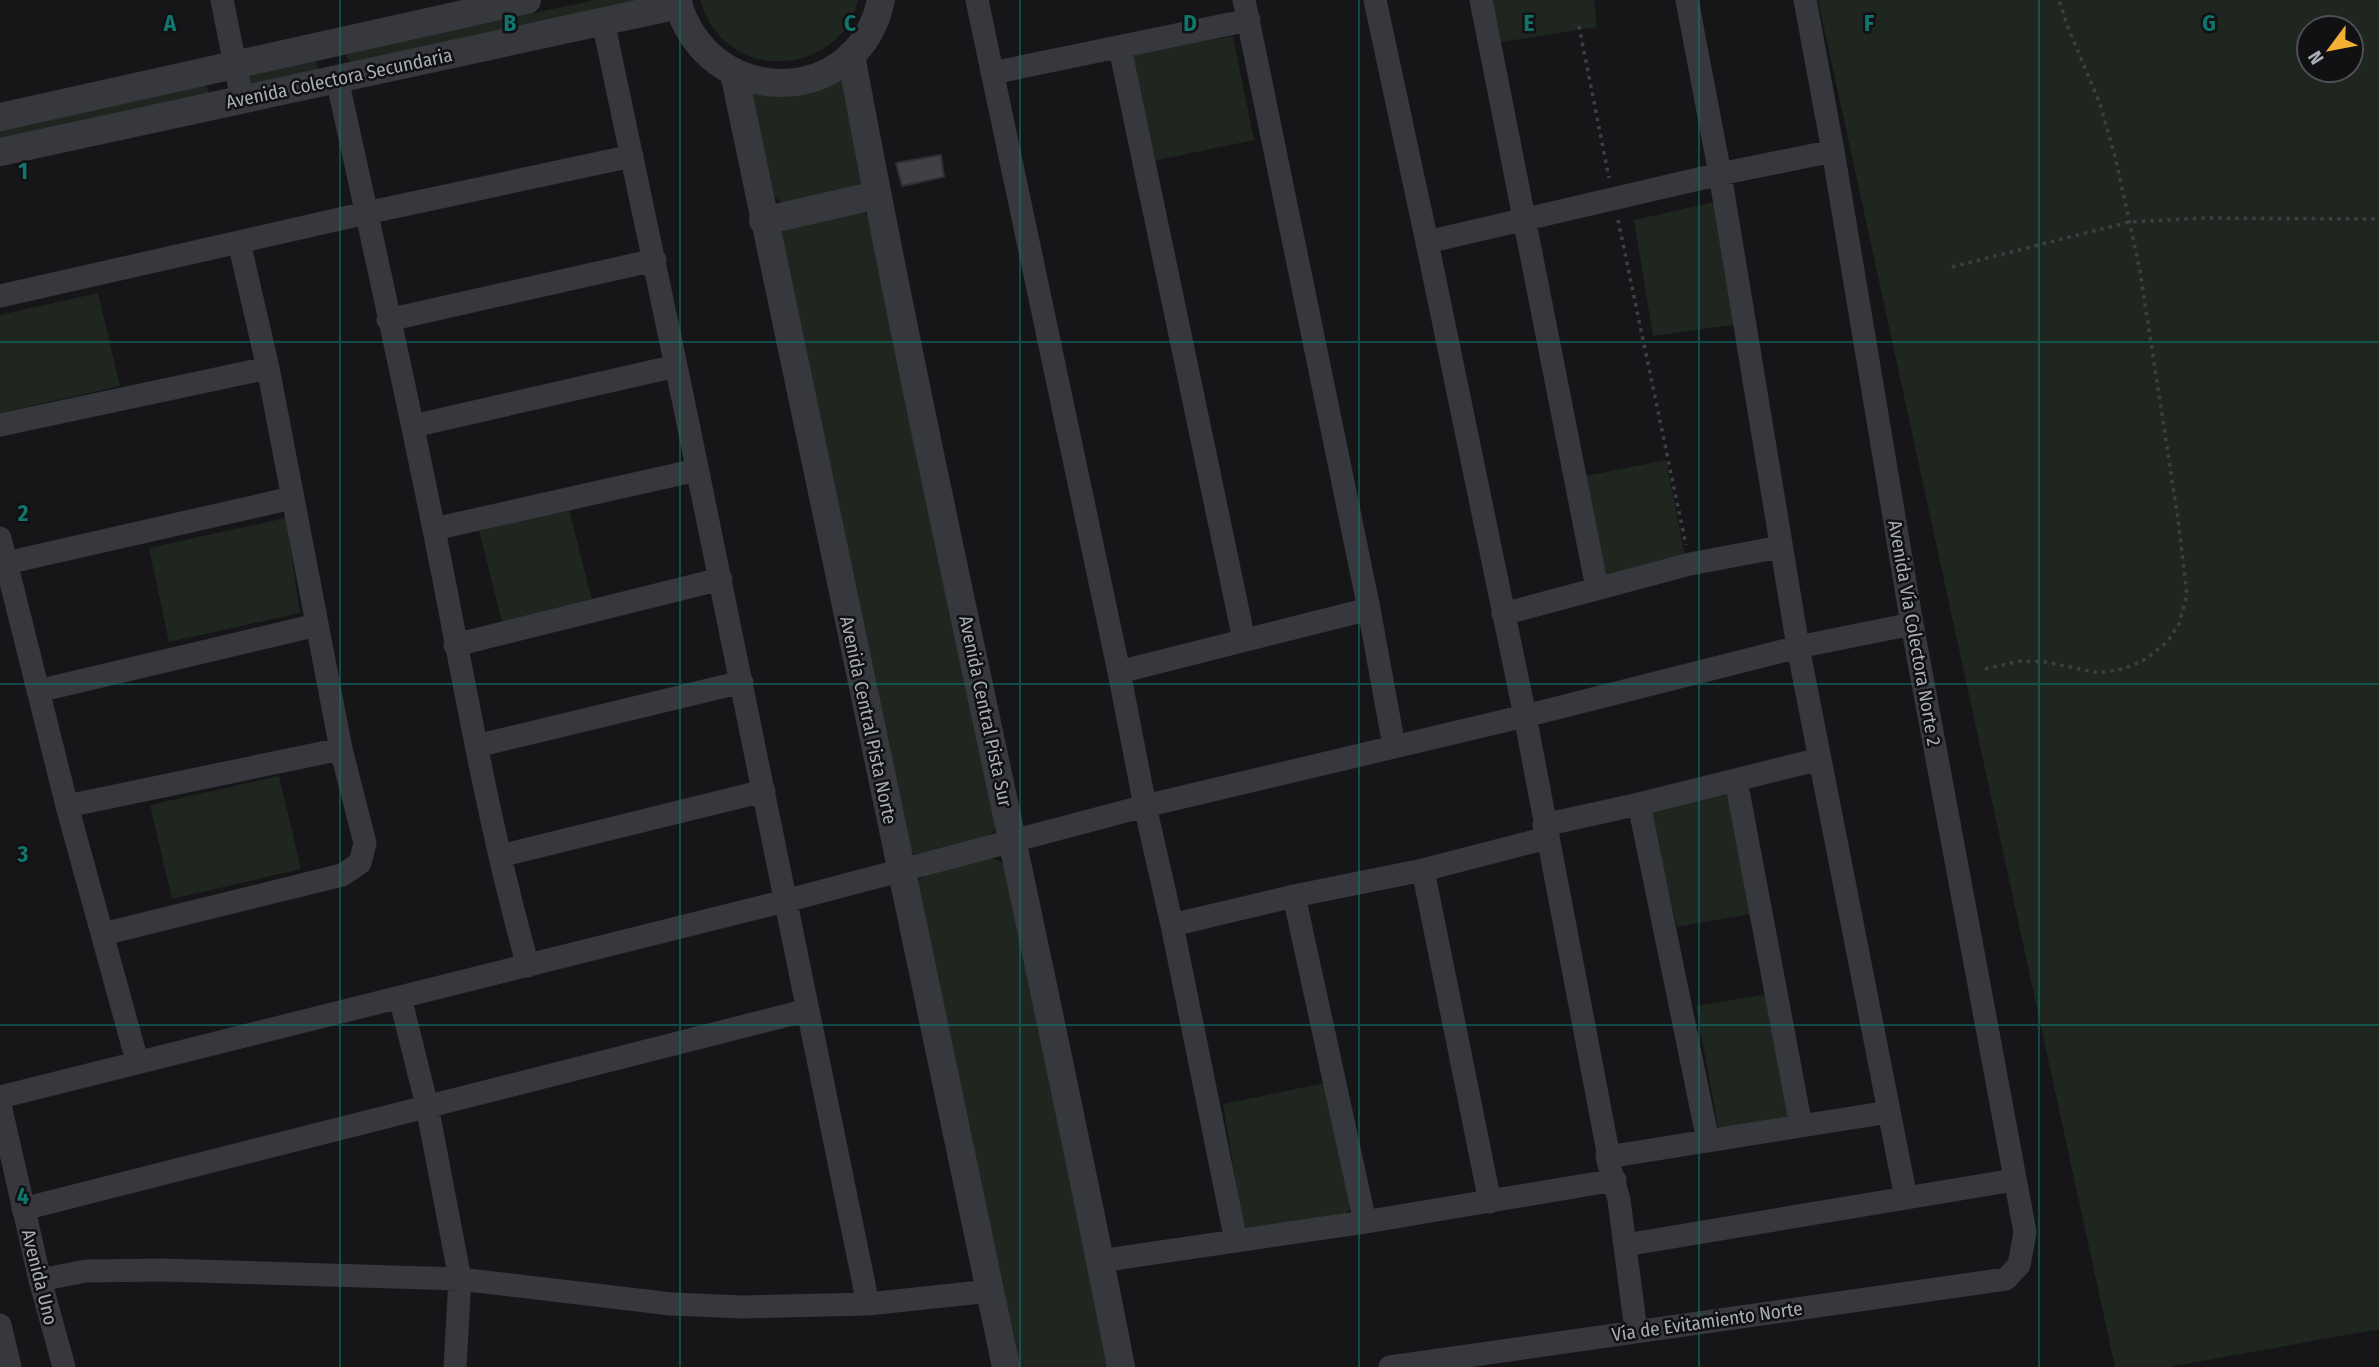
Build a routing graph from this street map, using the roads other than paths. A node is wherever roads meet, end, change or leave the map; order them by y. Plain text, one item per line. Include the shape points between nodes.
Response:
1 (222, 0) edge
2 (527, 0) edge
3 (881, 0) edge
4 (976, 0) edge
5 (1375, 0) edge
6 (1481, 0) edge
7 (1688, 0) edge
8 (1805, 0) edge
9 (678, 3) edge
10 (1247, 10) edge
11 (603, 21) junction
12 (1119, 48) junction
13 (851, 55) junction
14 (235, 65) junction
15 (734, 73) junction
16 (992, 74) junction
17 (337, 79) junction
18 (242, 99) junction
19 (0, 117) edge
20 (1833, 151) junction
21 (0, 152) edge
22 (632, 156) junction
23 (1720, 174) junction
24 (877, 195) junction
25 (366, 213) junction
26 (1524, 219) junction
27 (764, 221) junction
28 (1427, 242) junction
29 (239, 243) junction
30 (655, 260) junction
31 (0, 296) edge
32 (388, 320) junction
33 (676, 366) junction
34 (268, 368) junction
35 (0, 425) edge
36 (413, 426) junction
37 (697, 470) junction
38 (292, 498) junction
39 (434, 529) junction
40 (0, 538) edge
41 (1780, 547) junction
42 (6, 563) junction
43 (721, 579) junction
44 (1597, 588) junction
45 (1368, 609) junction
46 (1503, 614) junction
47 (1912, 624) junction
48 (317, 625) junction
49 (1244, 640) junction
50 (456, 645) junction
51 (1798, 647) junction
52 (1119, 672) junction
53 (742, 682) junction
54 (38, 691) junction
55 (1525, 716) junction
56 (1394, 746) junction
57 (476, 747) junction
58 (341, 749) junction
59 (1820, 759) junction
60 (1736, 780) junction
61 (764, 791) junction
62 (1639, 804) junction
63 (67, 806) junction
64 (1145, 806) junction
65 (1545, 832) junction
66 (1013, 840) junction
67 (500, 856) junction
68 (900, 870) junction
69 (1423, 870) junction
70 (1294, 896) junction
71 (785, 901) junction
72 (1172, 925) junction
73 (103, 934) junction
74 (528, 966) junction
75 (400, 997) junction
76 (808, 1010) junction
77 (137, 1061) junction
78 (0, 1097) edge
79 (0, 1105) edge
80 (427, 1106) junction
81 (1889, 1112) junction
82 (1801, 1126) junction
83 (1708, 1141) junction
84 (1607, 1157) junction
85 (1615, 1180) junction
86 (2014, 1180) junction
87 (1906, 1198) junction
88 (1490, 1202) junction
89 (23, 1209) junction
90 (1365, 1222) junction
91 (1236, 1241) junction
92 (1625, 1245) junction
93 (1100, 1261) junction
94 (2019, 1265) joint
95 (460, 1279) junction
96 (40, 1280) junction
97 (990, 1291) junction
98 (869, 1304) junction
99 (0, 1325) edge
100 (1636, 1331) junction
101 (10, 1367) edge
102 (64, 1367) edge
103 (455, 1367) edge
104 (1006, 1367) edge
105 (1121, 1367) edge
106 (1390, 1367) edge

1 - 14 street
2 - 14 street, Avenida Colectora Secundaria
3 - 13 street via 867,35
4 - 16 street
5 - 28 street
6 - 26 street
7 - 23 street
8 - 20 street, Avenida Vía Colectora Norte 2
9 - 11 street, Avenida Colectora Secundaria
9 - 15 street via 695,40 712,59
10 - 12 street
10 - 45 street
11 - 17 street, Avenida Colectora Secundaria
11 - 22 street
12 - 16 street
12 - 49 street
13 - 15 street via 831,70 783,83
13 - 24 street, Avenida Central Pista Sur
14 - 18 street
14 - 19 street, Avenida Colectora Secundaria
15 - 27 street, Avenida Central Pista Norte
16 - 52 street
17 - 18 street, Avenida Colectora Secundaria
17 - 25 street
18 - 21 street, Avenida Colectora Secundaria
20 - 23 street
20 - 47 street, Avenida Vía Colectora Norte 2
22 - 25 street
22 - 30 street
23 - 26 street
23 - 41 street
24 - 27 street
24 - 66 street, Avenida Central Pista Sur
25 - 29 street
25 - 32 street
26 - 28 street
26 - 44 street
27 - 68 street, Avenida Central Pista Norte
28 - 46 street
29 - 31 street
29 - 34 street
30 - 32 street
30 - 33 street
32 - 36 street
33 - 36 street
33 - 37 street
34 - 35 street
34 - 38 street
36 - 39 street
37 - 39 street
37 - 43 street
38 - 42 street
38 - 48 street
39 - 50 street
40 - 42 street
41 - 44 street
41 - 51 street
42 - 54 street
43 - 50 street
43 - 53 street
44 - 46 street
45 - 49 street
45 - 56 street
46 - 55 street
47 - 51 street
47 - 86 street, Avenida Vía Colectora Norte 2
48 - 54 street
48 - 58 street
49 - 52 street
50 - 57 street
51 - 55 street
51 - 59 street
52 - 64 street
53 - 57 street
53 - 61 street
54 - 63 street
55 - 56 street
55 - 65 street
56 - 64 street
57 - 67 street
58 - 63 street
58 - 73 street via 365,843 360,863 342,875
59 - 60 street
59 - 81 street
60 - 62 street
60 - 82 street
61 - 67 street
61 - 71 street
62 - 65 street
62 - 83 street
63 - 73 street
64 - 66 street
64 - 72 street
65 - 69 street
65 - 84 street
66 - 68 street
66 - 93 street, Avenida Central Pista Sur
67 - 74 street
68 - 71 street
68 - 97 street, Avenida Central Pista Norte
69 - 70 street
69 - 88 street
70 - 72 street
70 - 90 street
71 - 74 street
71 - 76 street
72 - 91 street
73 - 77 street
74 - 75 street
75 - 77 street
75 - 80 street
76 - 80 street
76 - 98 street
77 - 78 street
79 - 89 street, Avenida Uno
80 - 89 street
80 - 95 street
81 - 82 street
81 - 87 street
82 - 83 street
83 - 84 street
84 - 85 street
85 - 88 street
85 - 92 street
86 - 87 street
86 - 94 street, Avenida Vía Colectora Norte 2 via 2025,1232
87 - 92 street
88 - 90 street
89 - 96 street, Avenida Uno
90 - 91 street
91 - 93 street
92 - 100 street
93 - 105 street, Avenida Central Pista Sur
94 - 100 street, Vía de Evitamiento Norte via 2006,1279
95 - 96 street via 162,1270 86,1271
95 - 98 street via 671,1304
95 - 103 street
96 - 102 street, Avenida Uno
97 - 98 street
97 - 104 street, Avenida Central Pista Norte
99 - 101 street
100 - 106 street, Vía de Evitamiento Norte

